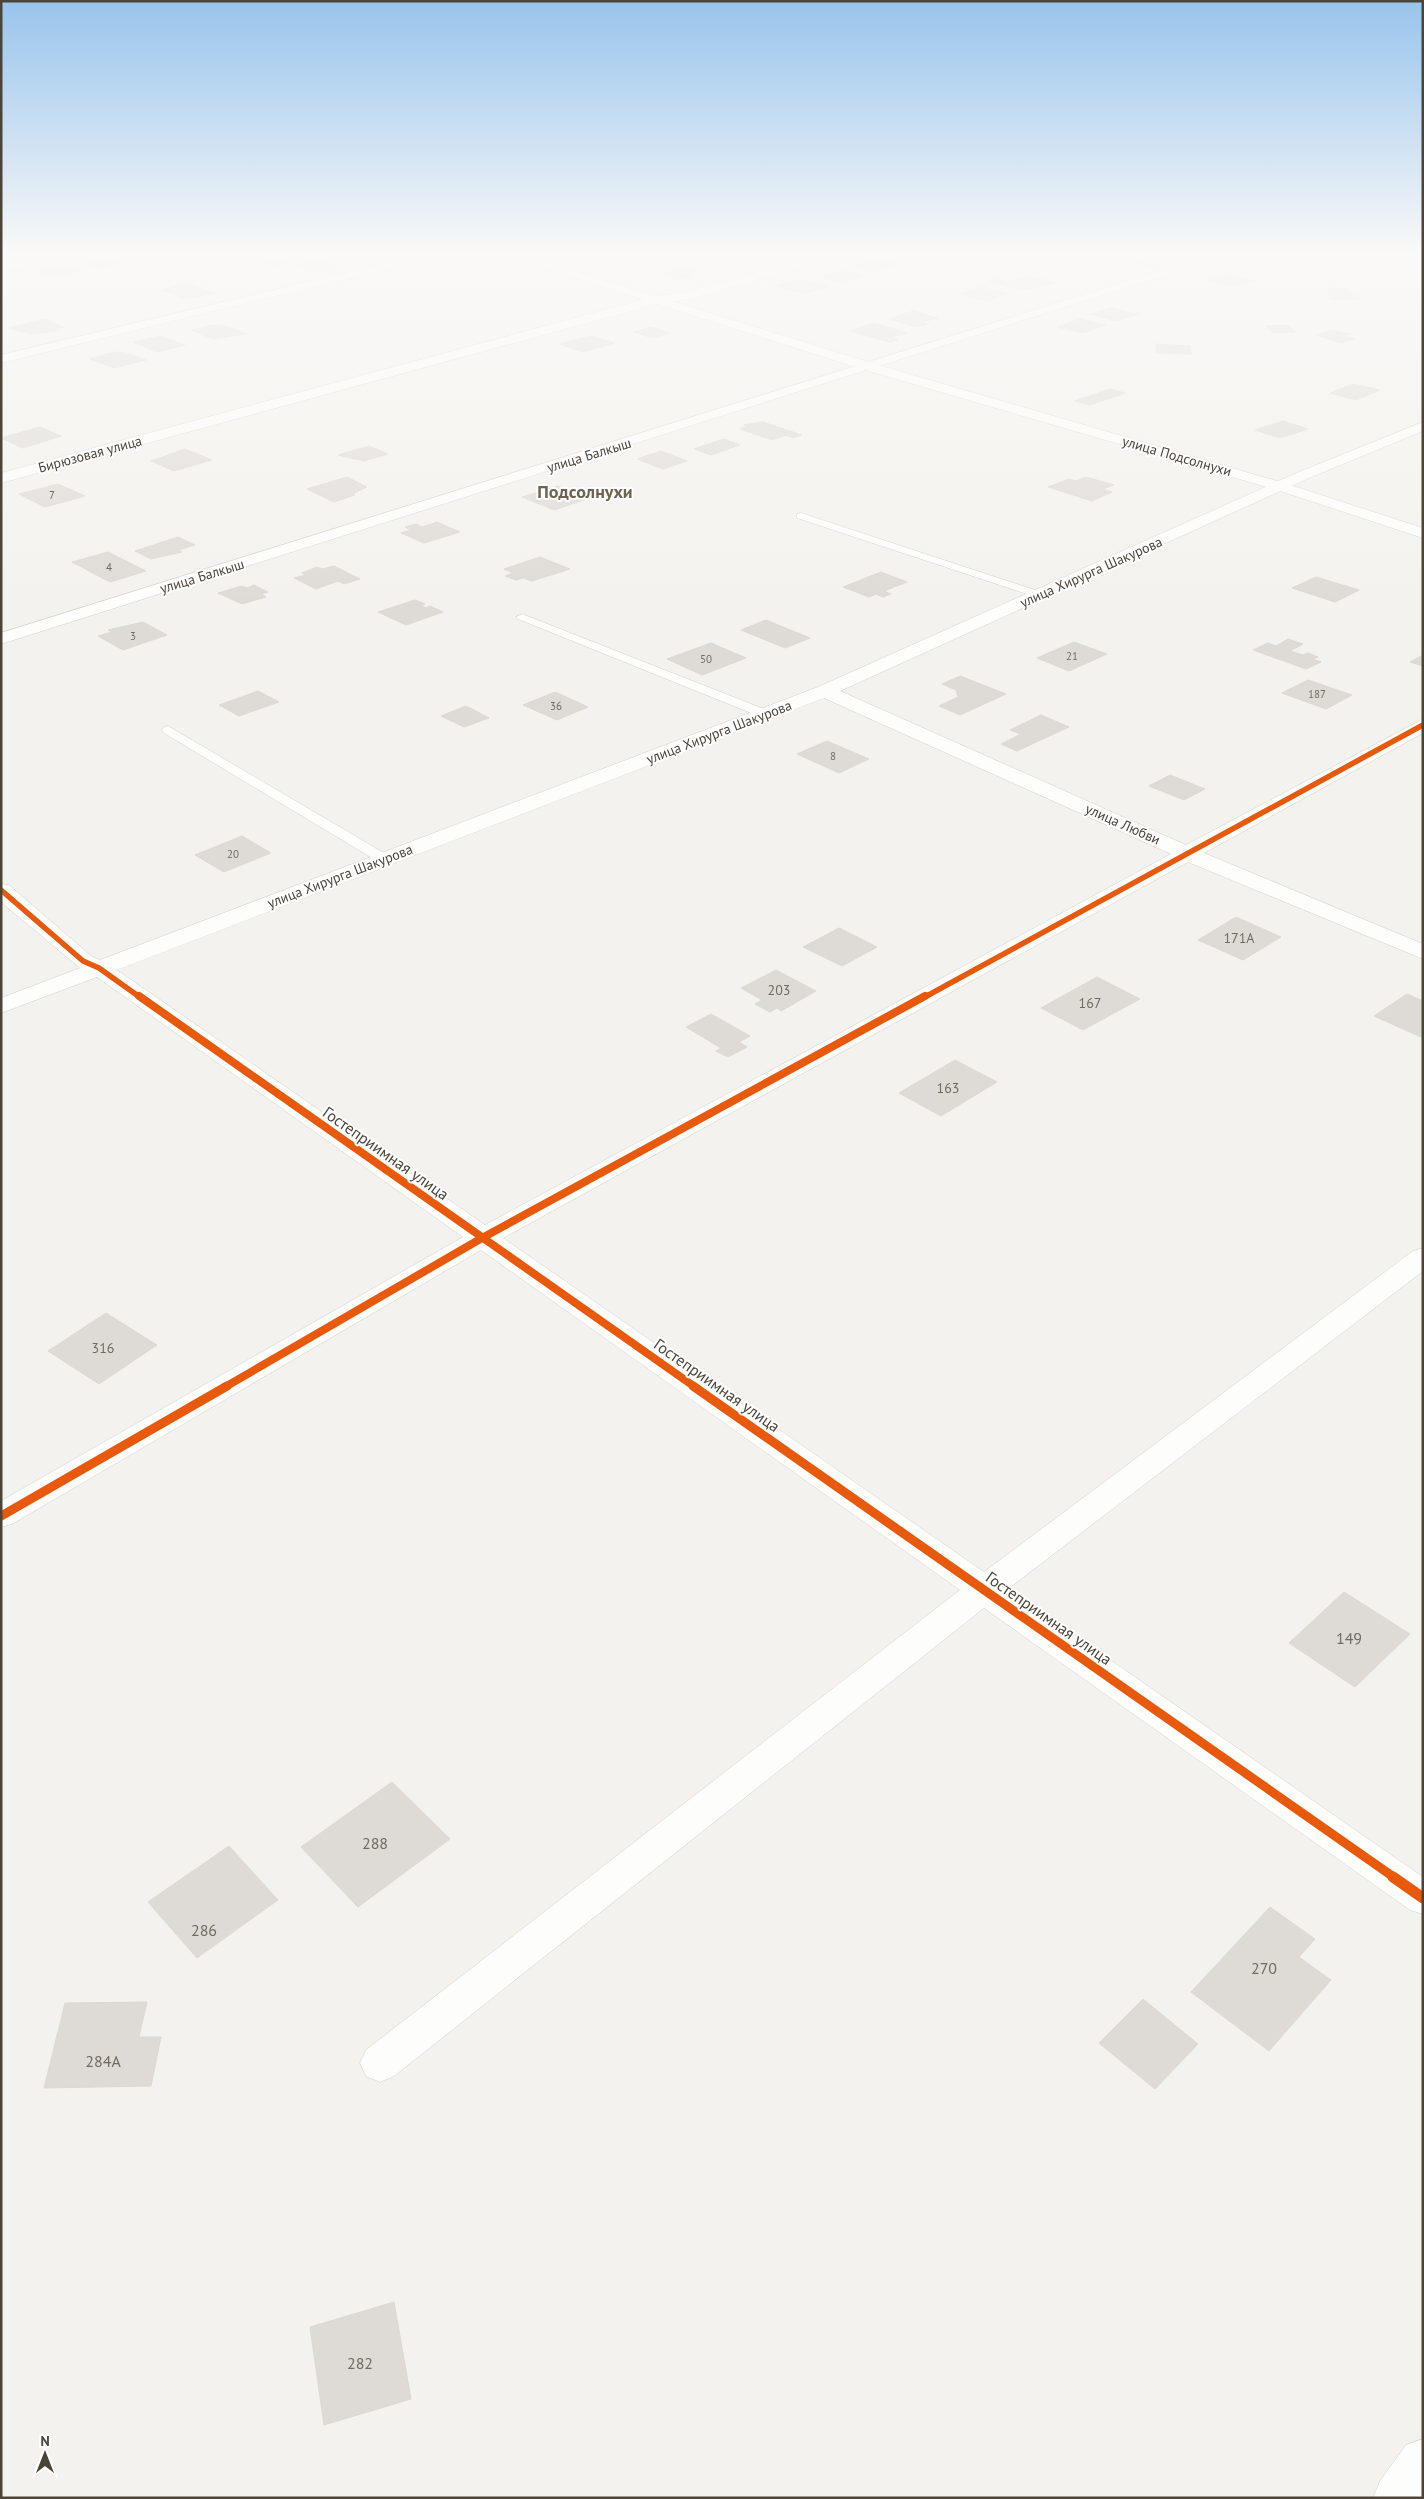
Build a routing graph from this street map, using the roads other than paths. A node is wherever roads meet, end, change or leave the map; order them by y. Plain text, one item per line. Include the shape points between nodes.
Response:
1 (403, 369) edge
2 (865, 369) edge
3 (876, 369) edge
4 (1423, 426) edge
5 (1, 478) edge
6 (1282, 487) junction
7 (801, 516) dead end
8 (1423, 533) edge
9 (1040, 595) junction
10 (522, 617) dead end
11 (1, 639) edge
12 (825, 691) junction
13 (765, 714) junction
14 (1423, 725) edge
15 (168, 730) dead end
16 (1186, 853) junction
17 (384, 859) junction
18 (1, 890) edge
19 (1423, 952) edge
20 (98, 968) junction
21 (1, 1006) edge
22 (482, 1238) junction
23 (1423, 1257) edge
24 (1, 1516) edge
25 (985, 1589) junction
26 (1423, 1898) edge
27 (380, 2063) dead end
28 (1423, 2462) edge
29 (1397, 2498) edge

1 - 5 street, Бирюзовая улица
2 - 11 street, улица Балкыш
3 - 6 street, улица Подсолнухи
4 - 6 street, улица Хирурга Шакурова
6 - 8 street, улица Подсолнухи
6 - 9 street, улица Хирурга Шакурова
7 - 9 lane
9 - 12 street, улица Хирурга Шакурова
10 - 13 lane
12 - 13 street, улица Хирурга Шакурова
12 - 16 street, улица Любви
13 - 17 street, улица Хирурга Шакурова
14 - 16 street
15 - 17 lane
16 - 19 street, улица Любви
16 - 22 street
17 - 20 street, улица Хирурга Шакурова
18 - 20 street, Гостеприимная улица via 83,961
20 - 21 street, улица Хирурга Шакурова
20 - 22 street, Гостеприимная улица
22 - 24 street
22 - 25 street, Гостеприимная улица
23 - 25 street
25 - 26 street, Гостеприимная улица
25 - 27 street
28 - 29 street

